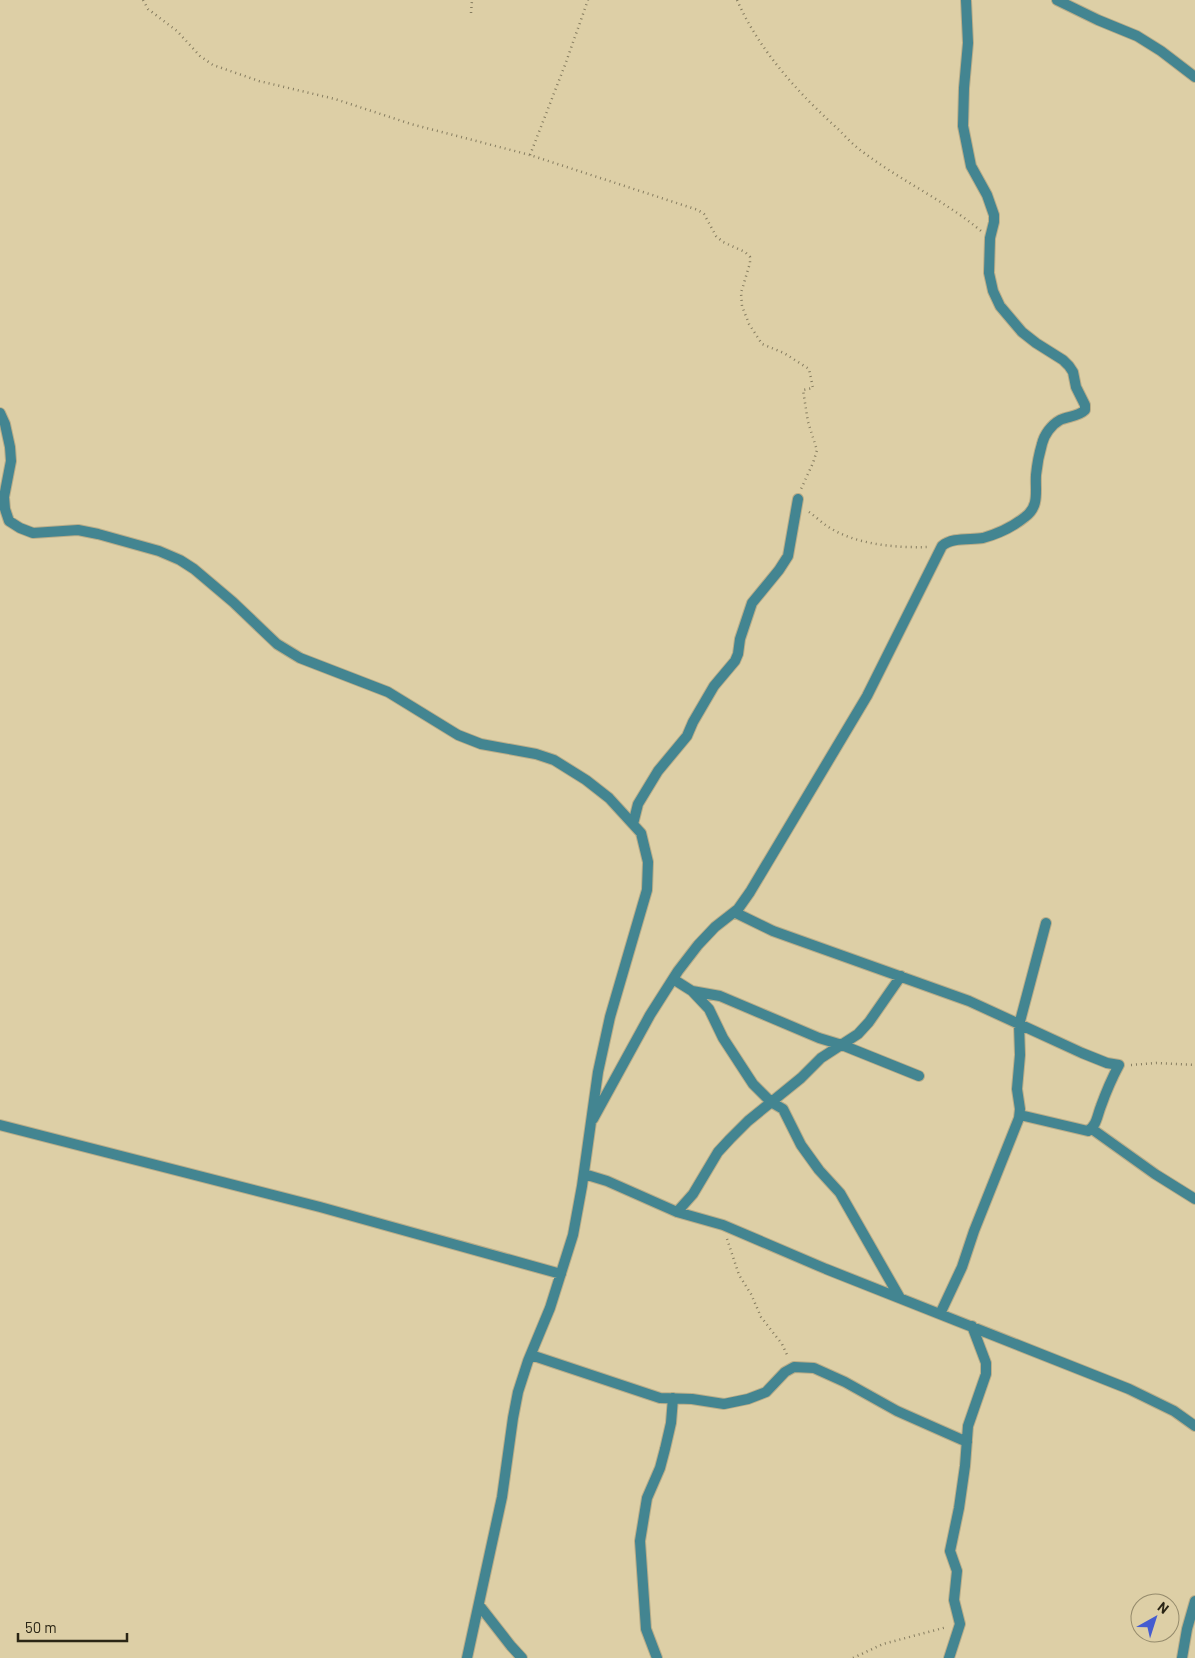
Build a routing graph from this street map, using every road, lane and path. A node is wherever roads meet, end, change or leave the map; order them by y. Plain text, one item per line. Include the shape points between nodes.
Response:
1 (143, 0) edge
2 (472, 0) edge
3 (588, 0) edge
4 (737, 0) edge
5 (966, 0) edge
6 (1057, 0) edge
7 (472, 13) dead end
8 (1195, 76) edge
9 (530, 155) junction
10 (990, 238) junction
11 (0, 413) edge
12 (798, 499) junction
13 (942, 546) junction
14 (633, 824) junction
15 (734, 912) junction
16 (1046, 923) dead end
17 (900, 976) junction
18 (673, 979) junction
19 (692, 991) junction
20 (1019, 1025) junction
21 (842, 1045) junction
22 (1195, 1064) edge
23 (1120, 1065) junction
24 (919, 1076) dead end
25 (770, 1102) junction
26 (1020, 1115) junction
27 (590, 1124) junction
28 (0, 1125) edge
29 (1092, 1128) junction
30 (584, 1174) junction
31 (1195, 1199) edge
32 (677, 1212) junction
33 (723, 1225) junction
34 (561, 1274) junction
35 (900, 1298) junction
36 (940, 1314) junction
37 (972, 1326) junction
38 (531, 1355) junction
39 (794, 1367) junction
40 (673, 1398) junction
41 (1195, 1426) edge
42 (967, 1442) junction
43 (1195, 1601) edge
44 (479, 1605) junction
45 (960, 1624) junction
46 (467, 1658) edge
47 (522, 1658) edge
48 (657, 1658) edge
49 (853, 1658) edge
50 (949, 1658) edge
51 (1182, 1658) edge

1 - 9 path via 148,9 213,65 259,81 335,99 411,124
2 - 7 path
3 - 9 path
4 - 10 path via 758,40 815,108 862,152 945,204
5 - 10 street via 968,44 963,126 971,166 992,206 994,222
6 - 8 street via 1137,36
9 - 12 path via 698,210 704,214 716,236 750,257 741,293 749,324 762,344 809,369 813,388 804,390 803,396 817,450
10 - 13 street via 989,273 1000,306 1022,332 1069,366 1085,410 1060,420 1045,436 1037,473 1036,499 1025,517 985,537 953,541
11 - 14 street via 10,446 11,461 4,497 9,521 33,533 78,530 98,534 180,560 216,587 277,644 300,658 388,692 458,735 481,744 554,760 601,792
12 - 13 path via 801,506 828,527 866,542 908,547
12 - 14 street via 788,556 752,603 738,654 714,686 688,736 658,771 638,804
13 - 15 street via 868,696 750,892
14 - 27 street via 641,833 648,862 647,890 610,1017
15 - 17 street via 774,931
15 - 18 street via 698,945
16 - 20 street
17 - 20 street via 969,1001
17 - 21 street via 869,1022
18 - 19 street
18 - 27 street
19 - 21 street via 720,996
19 - 25 street via 709,1009 723,1038 753,1084
20 - 23 street via 1107,1064
20 - 26 street via 1017,1089
21 - 24 street
21 - 25 street via 821,1058
22 - 23 path
23 - 29 street
25 - 32 street via 718,1152 693,1194
25 - 35 street via 782,1109 801,1145 840,1193
26 - 29 street via 1080,1131 1088,1132
26 - 36 street via 969,1249
27 - 30 street
28 - 34 street via 320,1207
29 - 31 street
30 - 32 street
30 - 34 street via 574,1235
32 - 33 street
33 - 35 street
33 - 39 path via 739,1275 761,1317 782,1344
34 - 38 street
35 - 36 street
36 - 37 street
37 - 41 street via 1129,1389 1174,1411
37 - 42 street via 986,1362 986,1374 968,1426
38 - 40 street via 650,1395
38 - 44 street via 512,1418 502,1497
39 - 40 street via 766,1392 748,1399 724,1404
39 - 42 street via 825,1372 897,1411
40 - 48 street via 665,1449 647,1498 640,1541 646,1629
42 - 45 street via 950,1551 957,1571 954,1600
43 - 51 street
44 - 46 street
44 - 47 street
45 - 49 path via 883,1644
45 - 50 street

